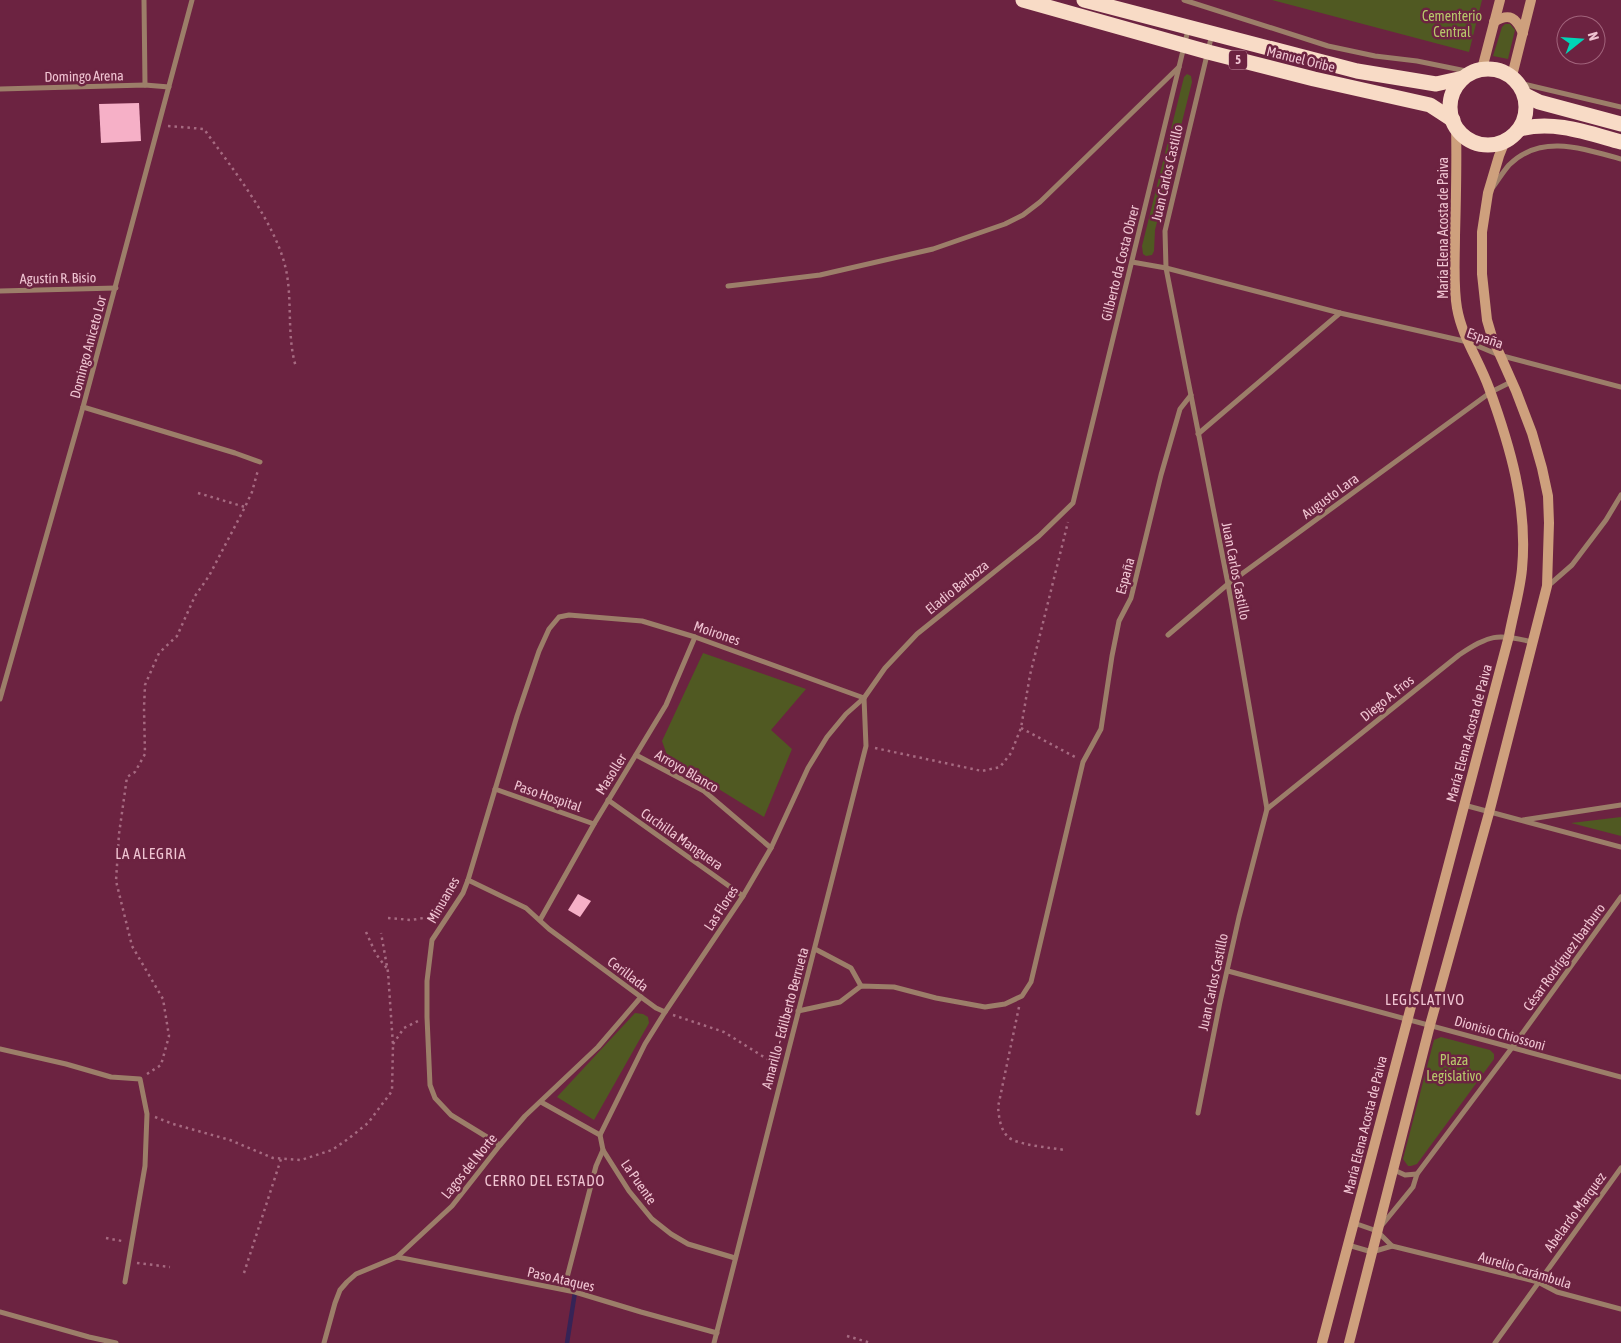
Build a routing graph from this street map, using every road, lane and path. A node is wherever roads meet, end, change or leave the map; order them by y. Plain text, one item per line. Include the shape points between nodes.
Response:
1 (144, 0) edge
2 (192, 0) edge
3 (1023, 0) edge
4 (1084, 0) edge
5 (1184, 0) edge
6 (1500, 0) edge
7 (1531, 0) edge
8 (1494, 22) junction
9 (1188, 28) junction
10 (1523, 33) junction
11 (1212, 34) junction
12 (1184, 46) junction
13 (1208, 52) junction
14 (1180, 67) junction
15 (1472, 73) junction
16 (1518, 85) junction
17 (145, 86) junction
18 (170, 87) junction
19 (0, 89) edge
20 (1621, 107) edge
21 (1454, 123) junction
22 (1621, 124) edge
23 (159, 125) junction
24 (1520, 129) junction
25 (1505, 141) junction
26 (1621, 142) edge
27 (1621, 159) edge
28 (1488, 193) junction
29 (1132, 262) junction
30 (1166, 268) junction
31 (728, 286) dead end
32 (116, 288) junction
33 (0, 291) edge
34 (1340, 313) junction
35 (1468, 342) junction
36 (1498, 355) junction
37 (296, 368) dead end
38 (1511, 382) junction
39 (1621, 387) edge
40 (1491, 392) junction
41 (1191, 395) junction
42 (83, 407) junction
43 (1198, 434) junction
44 (260, 462) joint
45 (198, 493) dead end
46 (1621, 496) edge
47 (1073, 503) junction
48 (245, 507) junction
49 (1228, 584) junction
50 (1547, 586) junction
51 (558, 617) joint
52 (1168, 635) dead end
53 (1509, 636) junction
54 (695, 637) junction
55 (1532, 642) junction
56 (864, 698) junction
57 (0, 699) edge
58 (1021, 728) junction
59 (866, 746) junction
60 (636, 755) junction
61 (1083, 762) junction
62 (495, 789) junction
63 (608, 800) junction
64 (1464, 805) junction
65 (1621, 805) edge
66 (1267, 809) junction
67 (1489, 813) junction
68 (1520, 821) junction
69 (594, 824) junction
70 (1621, 847) edge
71 (771, 848) junction
72 (468, 880) junction
73 (743, 896) junction
74 (1621, 897) edge
75 (451, 911) junction
76 (388, 918) dead end
77 (540, 920) junction
78 (366, 932) dead end
79 (381, 933) dead end
80 (815, 949) junction
81 (388, 972) junction
82 (1228, 972) junction
83 (861, 986) junction
84 (1022, 996) junction
85 (641, 998) junction
86 (798, 1011) junction
87 (664, 1012) junction
88 (427, 1017) junction
89 (1407, 1019) junction
90 (1430, 1025) junction
91 (393, 1045) junction
92 (0, 1049) edge
93 (1511, 1049) junction
94 (783, 1069) junction
95 (1621, 1077) edge
96 (140, 1079) junction
97 (541, 1102) junction
98 (1198, 1113) dead end
99 (147, 1114) junction
100 (600, 1135) junction
101 (500, 1145) junction
102 (603, 1150) junction
103 (1065, 1150) dead end
104 (280, 1159) junction
105 (1621, 1168) edge
106 (1394, 1170) junction
107 (1417, 1174) junction
108 (1354, 1223) junction
109 (1377, 1231) junction
110 (106, 1238) dead end
111 (131, 1242) junction
112 (1348, 1245) junction
113 (1392, 1246) junction
114 (1372, 1252) junction
115 (398, 1257) junction
116 (735, 1258) junction
117 (128, 1262) junction
118 (170, 1267) dead end
119 (244, 1273) dead end
120 (125, 1282) dead end
121 (1538, 1282) junction
122 (564, 1289) junction
123 (1621, 1309) edge
124 (0, 1312) edge
125 (717, 1333) junction
126 (847, 1336) dead end
127 (116, 1343) edge
128 (324, 1343) edge
129 (714, 1343) edge
130 (871, 1343) edge
131 (1322, 1343) edge
132 (1349, 1343) edge
133 (1495, 1343) edge

1 - 17 street
2 - 18 street, Domingo Aniceto Lor
3 - 12 highway, Manuel Oribe / 5
4 - 9 highway, Manuel Oribe / 5
5 - 15 street, Manuel Oribe via 1328,46
6 - 8 street
7 - 10 street
8 - 10 street via 1500,18 1512,18
8 - 15 street
9 - 11 highway, Manuel Oribe / 5
9 - 12 street, Gilberto da Costa Obrer
10 - 16 street
11 - 13 street, Juan Carlos Castillo
11 - 15 highway, Manuel Oribe / 5 via 1357,72 1436,84
12 - 13 highway, Manuel Oribe / 5
12 - 14 street, Gilberto da Costa Obrer
13 - 21 highway, Manuel Oribe / 5 via 1430,106
13 - 30 street, Juan Carlos Castillo via 1165,231
14 - 29 street, Gilberto da Costa Obrer
14 - 31 street via 1040,202 1005,224 933,249 820,275
15 - 16 highway, Manuel Oribe via 1498,69
15 - 21 highway via 1457,84 1452,95
16 - 20 street, Manuel Oribe
16 - 22 highway, Manuel Oribe via 1540,102
16 - 24 highway via 1526,114
17 - 18 street, Domingo Arena
17 - 19 street, Domingo Arena
18 - 23 street, Domingo Aniceto Lor
21 - 25 highway, Manuel Oribe via 1470,141 1479,144
21 - 35 street, María Elena Acosta de Paiva via 1457,164 1456,306
23 - 32 street, Domingo Aniceto Lor
23 - 37 path via 204,129 274,234 287,275
24 - 25 highway
24 - 26 highway via 1530,126 1567,127
25 - 28 street
27 - 28 street via 1573,146 1550,146 1531,151 1510,164
28 - 36 street via 1482,232 1482,274 1487,320
29 - 30 street, España
29 - 47 street, Gilberto da Costa Obrer
30 - 34 street, España
30 - 41 street, Juan Carlos Castillo
32 - 33 street, Agustín R. Bisio
32 - 42 street, Domingo Aniceto Lor
34 - 35 street, España
34 - 43 street
35 - 36 street, España
35 - 40 street, María Elena Acosta de Paiva
36 - 38 street
36 - 39 street, España
38 - 40 street, Augusto Lara
38 - 50 street via 1532,433 1548,496
40 - 49 street, Augusto Lara
40 - 53 street, María Elena Acosta de Paiva via 1515,470 1524,536 1522,570
41 - 43 street, Juan Carlos Castillo
41 - 61 street, España via 1180,409 1132,598 1120,622 1102,729
42 - 44 street
42 - 57 street, Domingo Aniceto Lor
43 - 49 street, Juan Carlos Castillo
44 - 48 path
45 - 48 path
46 - 50 street via 1572,565
47 - 56 street, Eladio Barboza via 1039,536 916,634 885,668
47 - 58 path via 1030,675
48 - 96 path via 195,596 177,636 160,653 146,685 145,754 136,772 126,777 116,881 132,946 163,999 169,1036 161,1065
49 - 52 street, Augusto Lara
49 - 66 street, Juan Carlos Castillo
50 - 55 street
51 - 54 street, Moirones via 569,615 642,621
51 - 62 street, Minuanes via 539,651
53 - 55 street, Diego A. Fros
53 - 64 street, María Elena Acosta de Paiva
53 - 66 street, Diego A. Fros via 1480,641 1459,655
54 - 56 street, Moirones
54 - 60 street, Masoller via 666,705
55 - 67 street
56 - 59 street, Amarillo - Edilberto Berrueta
56 - 71 street, Las Flores via 827,737 808,768
58 - 59 path via 1011,754 1000,767 982,771
58 - 61 path
59 - 80 street, Amarillo - Edilberto Berrueta
60 - 63 street, Masoller
60 - 71 street, Arroyo Blanco via 704,791
61 - 84 street, España via 1031,982
62 - 69 street, Paso Hospital
62 - 72 street, Minuanes
63 - 69 street, Masoller
63 - 73 street, Cuchilla Manguera
64 - 67 street
64 - 89 street, María Elena Acosta de Paiva
65 - 68 street
66 - 82 street, Juan Carlos Castillo
67 - 68 street
67 - 90 street
68 - 70 street
69 - 77 street, Masoller
71 - 73 street, Las Flores
72 - 75 street, Minuanes
72 - 77 street, Cerillada via 526,908
73 - 87 street, Las Flores
74 - 93 street, César Rodríguez Ibarburo
75 - 76 path via 411,920
75 - 88 street, Minuanes via 432,940
77 - 85 street, Cerillada
78 - 81 path
79 - 81 path
80 - 83 street via 851,968
80 - 86 street, Amarillo - Edilberto Berrueta
81 - 91 path
82 - 89 street, Dionisio Chiossoni
82 - 98 street, Juan Carlos Castillo
83 - 84 street via 894,987 985,1007 1005,1004
83 - 86 street via 840,1002
84 - 103 path via 998,1107 999,1120 1007,1136 1015,1141
85 - 87 street, Cerillada
85 - 97 street, Lagos del Norte via 598,1047
86 - 94 street, Amarillo - Edilberto Berrueta
87 - 94 path via 724,1032
87 - 100 street, Las Flores
88 - 91 path via 404,1028
88 - 101 street, Minuanes via 430,1085 435,1098 450,1115
89 - 90 street, Dionisio Chiossoni
89 - 108 street, María Elena Acosta de Paiva
90 - 93 street, Dionisio Chiossoni
90 - 106 street
91 - 104 path via 392,1091 368,1123 332,1150 301,1160
92 - 96 street via 111,1077
93 - 95 street, Dionisio Chiossoni
93 - 107 street, César Rodríguez Ibarburo
94 - 116 street, Amarillo - Edilberto Berrueta
96 - 99 street
97 - 100 street
97 - 101 street, Lagos del Norte
99 - 104 path
99 - 111 street via 145,1166
100 - 102 street, La Puente
101 - 115 street, Lagos del Norte via 452,1206
102 - 116 street, La Puente via 629,1191 652,1219 688,1244
102 - 122 street
104 - 119 path
105 - 121 street, Abelardo Marquez
106 - 107 street via 1405,1175
106 - 109 street
107 - 109 street, César Rodríguez Ibarburo via 1413,1187
108 - 109 street
108 - 112 street, María Elena Acosta de Paiva
109 - 113 street
109 - 114 street
110 - 111 path
111 - 117 street
112 - 114 street
112 - 131 street, María Elena Acosta de Paiva
113 - 114 street
113 - 121 street, Aurelio Carámbula
114 - 132 street
115 - 122 street, Paso Ataques
115 - 128 street, Lagos del Norte via 356,1274 340,1290
116 - 125 street, Amarillo - Edilberto Berrueta
117 - 118 path
117 - 120 street
121 - 123 street, Aurelio Carámbula via 1557,1292
121 - 133 street, Abelardo Marquez
122 - 125 street, Paso Ataques
124 - 127 street
125 - 129 street, Amarillo - Edilberto Berrueta
126 - 130 path

